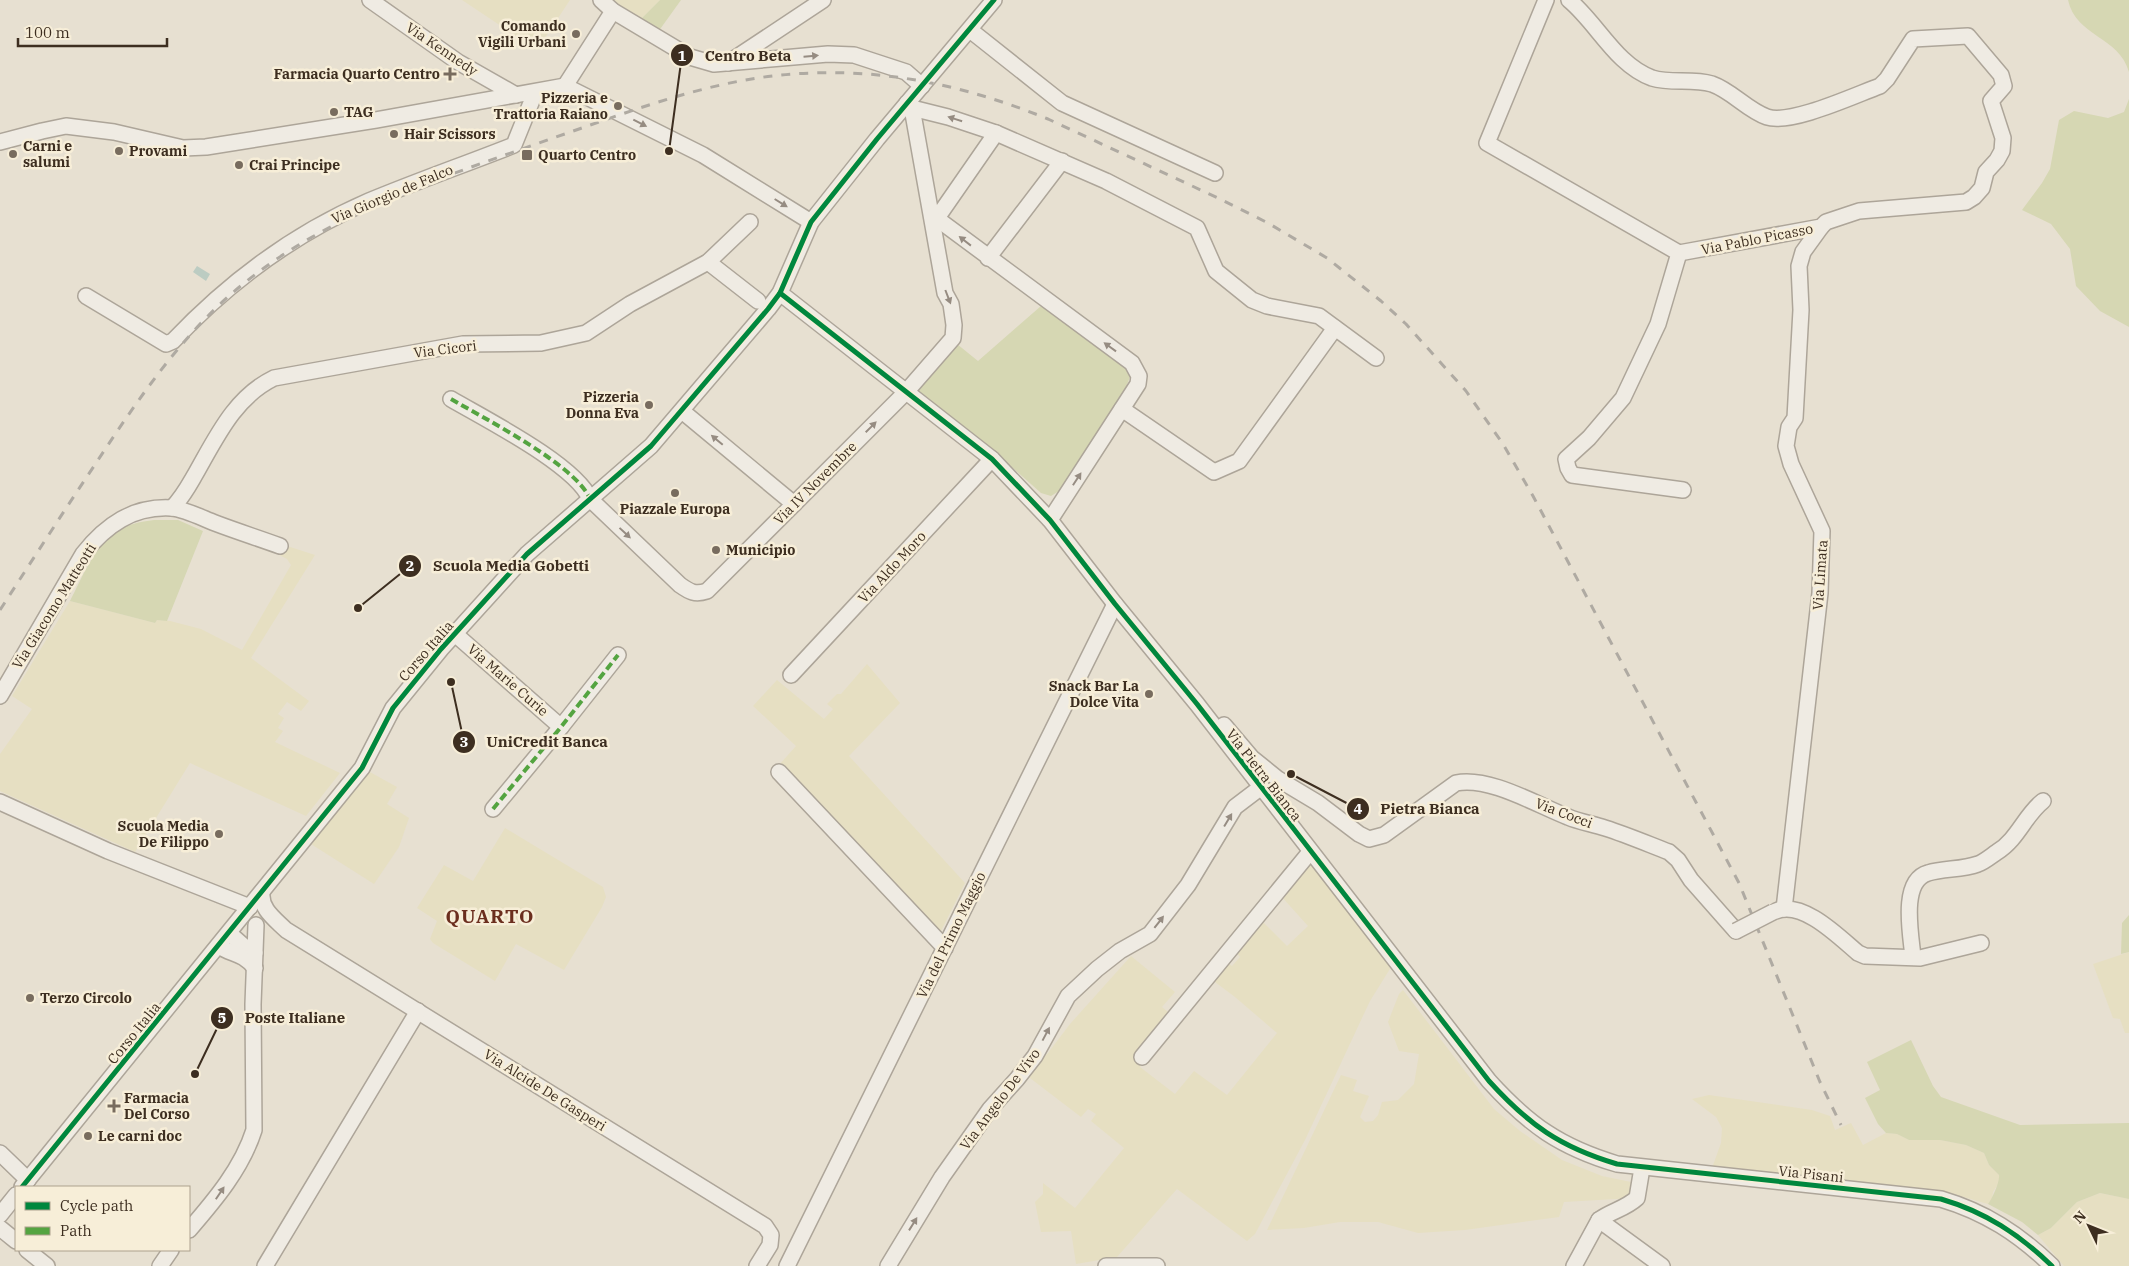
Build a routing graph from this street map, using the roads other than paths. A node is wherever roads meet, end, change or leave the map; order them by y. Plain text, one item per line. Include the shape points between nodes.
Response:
1 (370, 0) edge
2 (601, 0) edge
3 (823, 0) edge
4 (994, 0) edge
5 (1546, 0) edge
6 (1569, 0) edge
7 (613, 11) junction
8 (970, 30) junction
9 (727, 64) junction
10 (565, 86) junction
11 (922, 86) junction
12 (535, 93) junction
13 (516, 95) junction
14 (909, 106) junction
15 (996, 133) junction
16 (0, 142) edge
17 (1062, 161) junction
18 (1215, 173) dead end
19 (934, 216) junction
20 (750, 222) dead end
21 (811, 222) junction
22 (1821, 226) junction
23 (1679, 253) junction
24 (988, 258) junction
25 (708, 262) junction
26 (780, 293) junction
27 (86, 296) dead end
28 (758, 301) dead end
29 (1335, 328) junction
30 (1376, 358) dead end
31 (906, 392) junction
32 (452, 399) dead end
33 (1122, 409) junction
34 (682, 411) junction
35 (992, 459) junction
36 (1682, 490) dead end
37 (590, 499) junction
38 (794, 504) junction
39 (172, 508) junction
40 (1050, 520) junction
41 (280, 546) dead end
42 (1115, 604) junction
43 (455, 634) junction
44 (618, 655) dead end
45 (1170, 671) junction
46 (791, 675) dead end
47 (0, 696) edge
48 (562, 727) junction
49 (778, 772) dead end
50 (1260, 788) junction
51 (2043, 801) dead end
52 (0, 802) edge
53 (493, 809) dead end
54 (1310, 852) junction
55 (1779, 910) junction
56 (260, 911) junction
57 (229, 932) junction
58 (1980, 943) dead end
59 (219, 946) junction
60 (945, 948) junction
61 (1913, 957) junction
62 (255, 961) junction
63 (418, 1011) junction
64 (1142, 1057) dead end
65 (1553, 1137) joint
66 (0, 1153) edge
67 (1641, 1175) junction
68 (25, 1184) edge
69 (15, 1196) edge
70 (0, 1215) edge
71 (1599, 1220) junction
72 (0, 1228) edge
73 (190, 1229) edge
74 (15, 1240) edge
75 (28, 1251) edge
76 (170, 1251) edge
77 (47, 1266) edge
78 (160, 1266) edge
79 (265, 1266) edge
80 (757, 1266) edge
81 (787, 1266) edge
82 (888, 1266) edge
83 (1106, 1266) edge
84 (1157, 1266) edge
85 (1574, 1266) edge
86 (1662, 1266) edge
87 (2052, 1266) edge

1 - 13 street, Via Kennedy via 458,62
2 - 7 street
3 - 9 street
4 - 8 street, Corso Italia
5 - 23 street via 1487,142
6 - 22 street, Via Pablo Picasso via 1639,71 1658,80 1713,85 1768,117 1779,119 1795,117 1880,86 1888,79 1913,39 1968,36 2000,75 2004,86 1991,101 2003,138 2002,151 1986,172 1982,188 1966,202 1859,211
7 - 9 street via 690,57
7 - 10 street
8 - 11 street, Corso Italia
8 - 18 street via 1062,103
9 -> 11 street via 828,54 854,55 906,72
10 - 12 street
10 -> 21 street via 703,155
11 - 14 street, Corso Italia
12 - 13 street
12 - 27 street, Via Giorgio de Falco via 514,145 369,201 316,228 282,248 223,293 173,342 166,344
13 - 16 street via 206,147 183,148 114,132 66,126
15 -> 14 street
14 - 19 street
14 - 21 street, Corso Italia
15 - 17 street
15 - 19 street
17 - 24 street
17 - 29 street via 1197,228 1216,271 1252,300 1319,316
24 -> 19 street
19 -> 31 street, Via IV Novembre via 945,293 951,304 953,338
20 - 25 street, Via Cicori
21 - 26 street, Corso Italia
22 - 23 street, Via Pablo Picasso
22 - 55 street, Via Limata via 1799,266 1801,310 1795,418 1789,427 1786,446 1822,530 1820,593
23 - 36 street via 1658,324 1623,398 1566,459 1572,475
33 -> 24 street via 1138,384 1139,376 1132,363
25 - 28 street
25 - 39 street, Via Cicori via 630,304 586,334 541,342 462,344 274,378 259,385 234,409 185,492
26 - 31 street, Via Pietra Bianca
26 - 34 street, Corso Italia
29 - 30 street
29 - 33 street via 1239,461 1214,472
31 - 35 street, Via Pietra Bianca
38 -> 31 street, Via IV Novembre
32 - 37 street, Via IV Novembre via 553,460 586,491
40 -> 33 street
34 - 37 street, Corso Italia via 642,455
38 -> 34 street
35 - 40 street, Via Pietra Bianca
35 - 46 street, Via Aldo Moro
37 -> 38 street, Via IV Novembre via 680,585 698,594 707,591
37 - 43 street, Corso Italia via 527,554
39 - 41 street
39 - 47 street, Via Giacomo Matteotti via 138,511 112,524 95,539
40 - 42 street, Via Pietra Bianca
42 - 45 street, Via Pietra Bianca
42 - 60 street, Via del Primo Maggio
43 - 48 street, Via Marie Curie
43 - 56 street, Corso Italia via 393,708 362,768
44 - 48 street
45 - 50 street, Via Pietra Bianca
45 - 55 street, Via Cocci, bridge via 1192,687 1252,758 1369,839 1384,835 1456,783 1467,780 1479,782 1568,818 1669,852 1736,931
48 - 53 street
49 - 60 street
50 - 54 street, Via Pietra Bianca
82 -> 50 street, Via Angelo De Vivo via 942,1177 990,1109 1035,1056 1068,996 1112,957 1150,934 1188,885 1235,807
51 - 61 street via 2000,851 1978,864 1927,873 1916,879 1910,894
52 - 56 street, Via Alcide De Gasperi via 108,851
54 - 64 street
54 - 65 street, Via Pietra Bianca via 1489,1082 1515,1110
55 - 61 street via 1796,910 1810,916 1865,956
56 - 57 street, Corso Italia
56 - 62 street
56 - 63 street, Via Alcide De Gasperi
57 - 59 street, Corso Italia
57 - 62 street
58 - 61 street via 1926,957
59 - 62 street via 249,962
59 - 68 street, Corso Italia
60 - 81 street, Via del Primo Maggio
73 -> 62 street via 218,1197 248,1148 254,1130
63 - 79 street
63 - 80 street, Via Alcide De Gasperi via 765,1226 771,1235 770,1245
65 - 67 street, Via Pisani
66 - 68 street
67 - 71 street via 1637,1198
67 - 87 street, Via Pisani via 1941,1199 2002,1226 2027,1242
69 - 70 street
71 - 85 street
71 - 86 street
72 - 74 street
75 - 77 street
76 - 78 street
83 - 84 street

